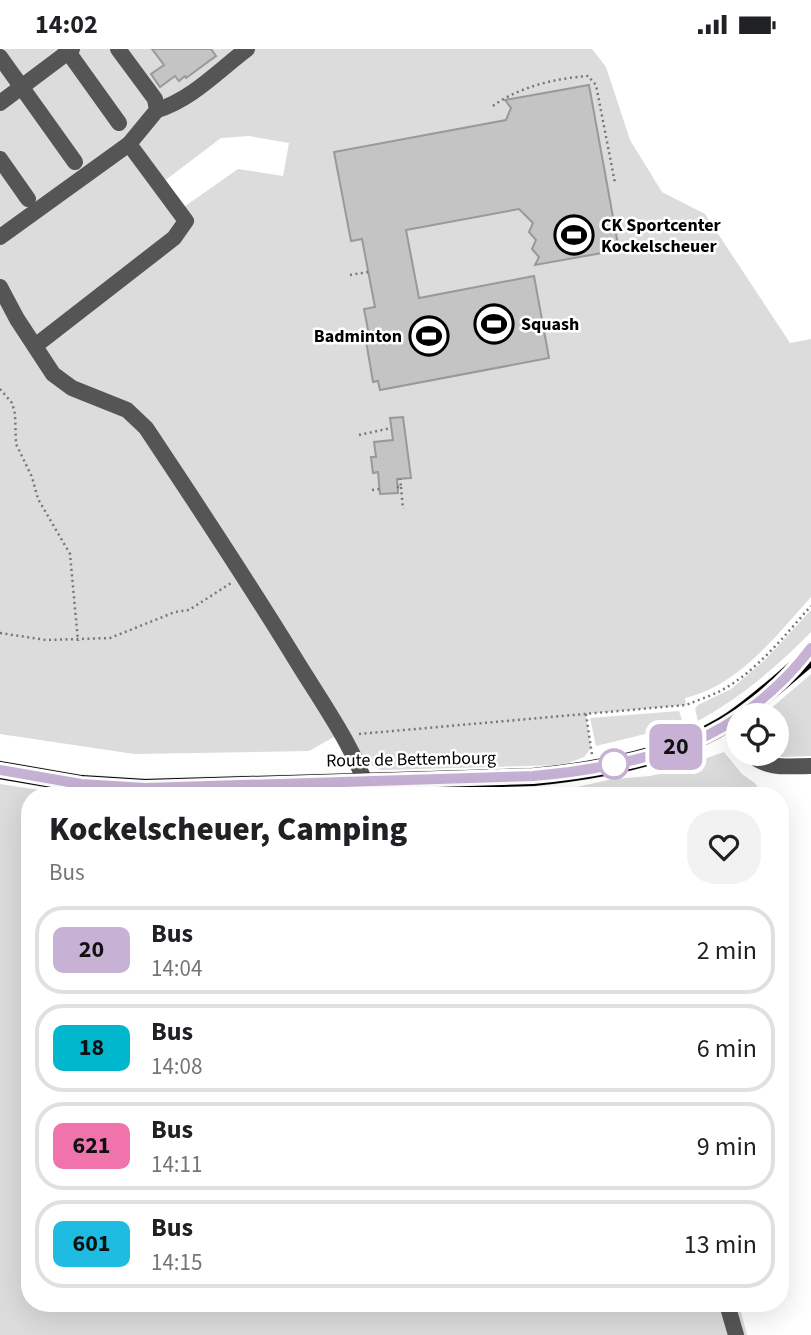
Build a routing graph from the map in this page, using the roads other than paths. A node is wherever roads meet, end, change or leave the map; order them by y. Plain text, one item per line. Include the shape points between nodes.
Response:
1 (118, 49) edge
2 (247, 49) edge
3 (69, 50) edge
4 (0, 57) edge
5 (21, 87) junction
6 (0, 103) edge
7 (157, 110) junction
8 (118, 123) dead end
9 (128, 144) junction
10 (0, 159) edge
11 (75, 162) dead end
12 (28, 199) dead end
13 (0, 237) edge
14 (0, 287) edge
15 (35, 346) junction
16 (811, 648) edge
17 (811, 656) edge
18 (797, 667) junction
19 (760, 703) edge
20 (726, 732) edge
21 (770, 766) edge
22 (811, 766) edge
23 (0, 770) edge
24 (129, 787) edge
25 (367, 787) edge
26 (381, 787) edge
27 (729, 1312) edge
28 (736, 1335) edge

1 - 7 street via 155,99
2 - 7 street via 189,94
3 - 5 street
3 - 8 street
4 - 5 street
5 - 6 street
5 - 11 street
7 - 9 street
9 - 13 street
9 - 15 street via 186,221 174,238
10 - 12 street
14 - 15 street
15 - 25 street via 53,374 72,388 127,410 146,428 342,736
16 - 18 main road, Route de Bettembourg
17 - 18 main road, Route de Bettembourg
18 - 19 main road, Route de Bettembourg
20 - 26 main road, Route de Bettembourg via 595,769
21 - 22 street
23 - 24 main road, Route de Bettembourg
27 - 28 street

